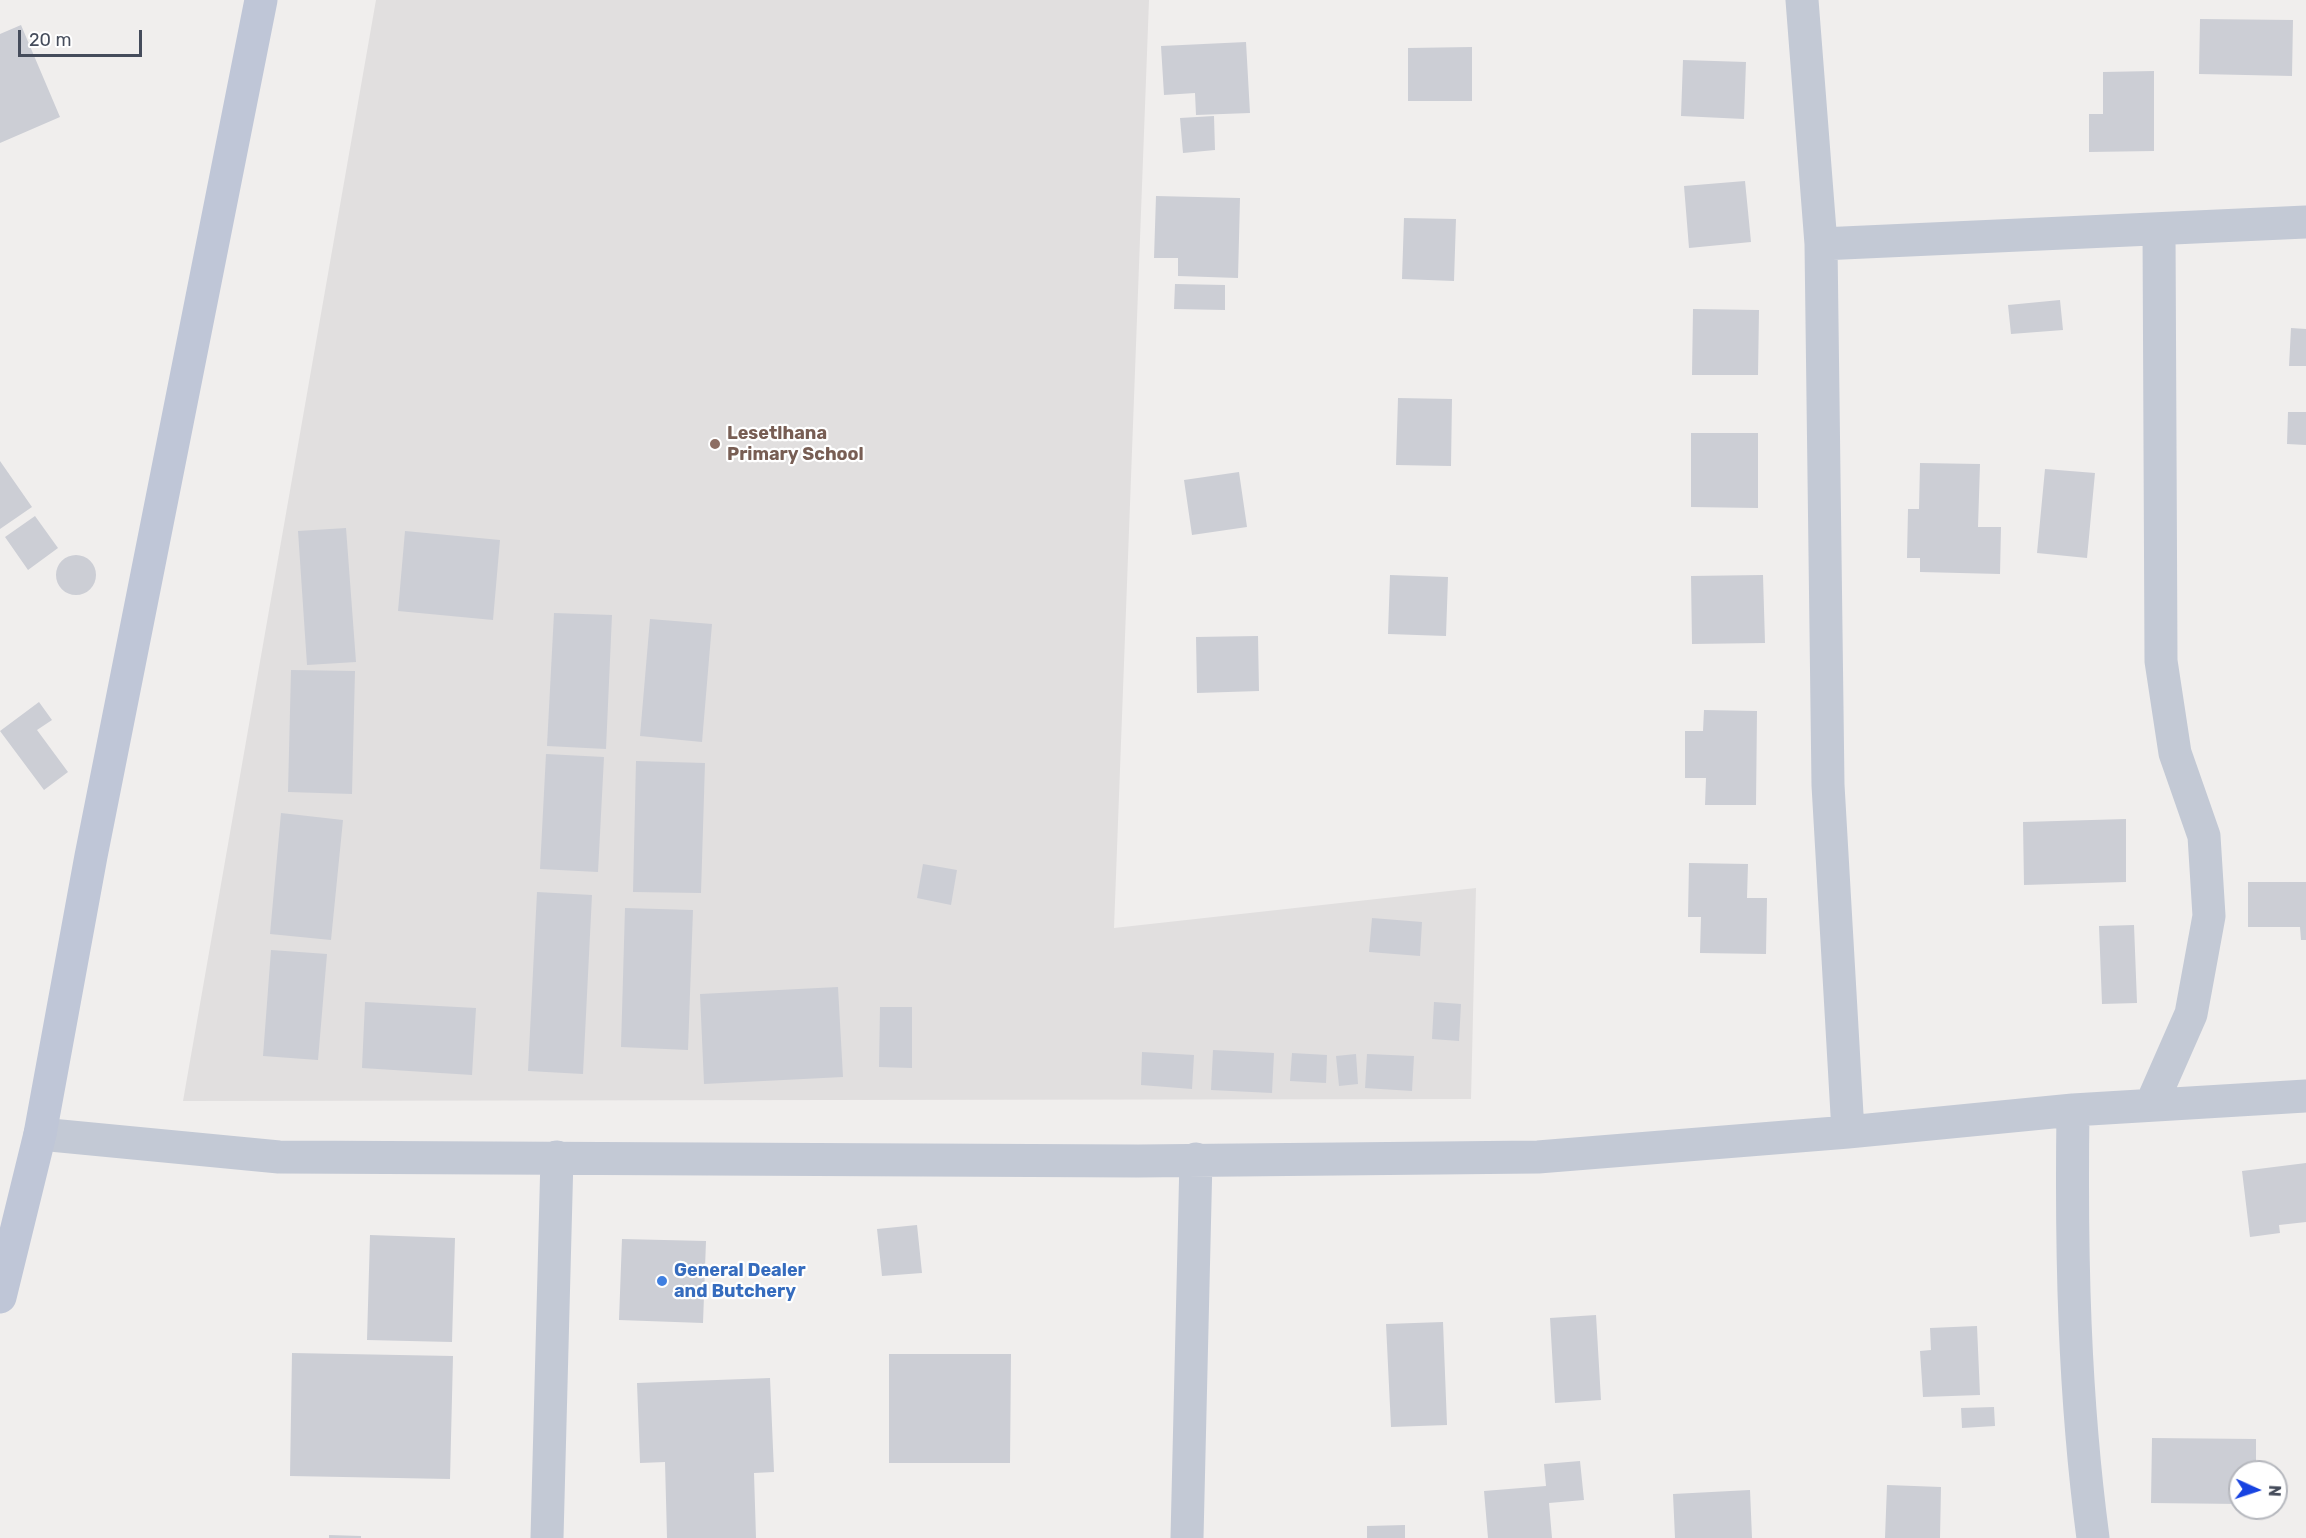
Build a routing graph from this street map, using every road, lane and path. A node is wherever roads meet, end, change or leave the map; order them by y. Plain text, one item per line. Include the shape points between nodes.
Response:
1 (261, 0) edge
2 (1802, 0) edge
3 (2306, 222) edge
4 (2159, 229) junction
5 (1821, 244) junction
6 (2306, 1096) edge
7 (2151, 1106) junction
8 (2073, 1110) junction
9 (1848, 1132) junction
10 (40, 1134) junction
11 (557, 1157) junction
12 (1196, 1159) junction
13 (0, 1293) edge
14 (547, 1538) edge
15 (1187, 1538) edge
16 (2093, 1538) edge

1 - 10 street via 91,856
2 - 5 street
3 - 4 street
4 - 5 street
4 - 7 street via 2162,661 2175,753 2204,836 2209,916 2191,1014
5 - 9 street via 1828,785
6 - 7 street
7 - 8 street
8 - 9 street
8 - 16 street via 2073,1317
9 - 12 street via 1538,1156
10 - 11 street via 279,1157
10 - 13 street
11 - 12 street
11 - 14 street
12 - 15 street

